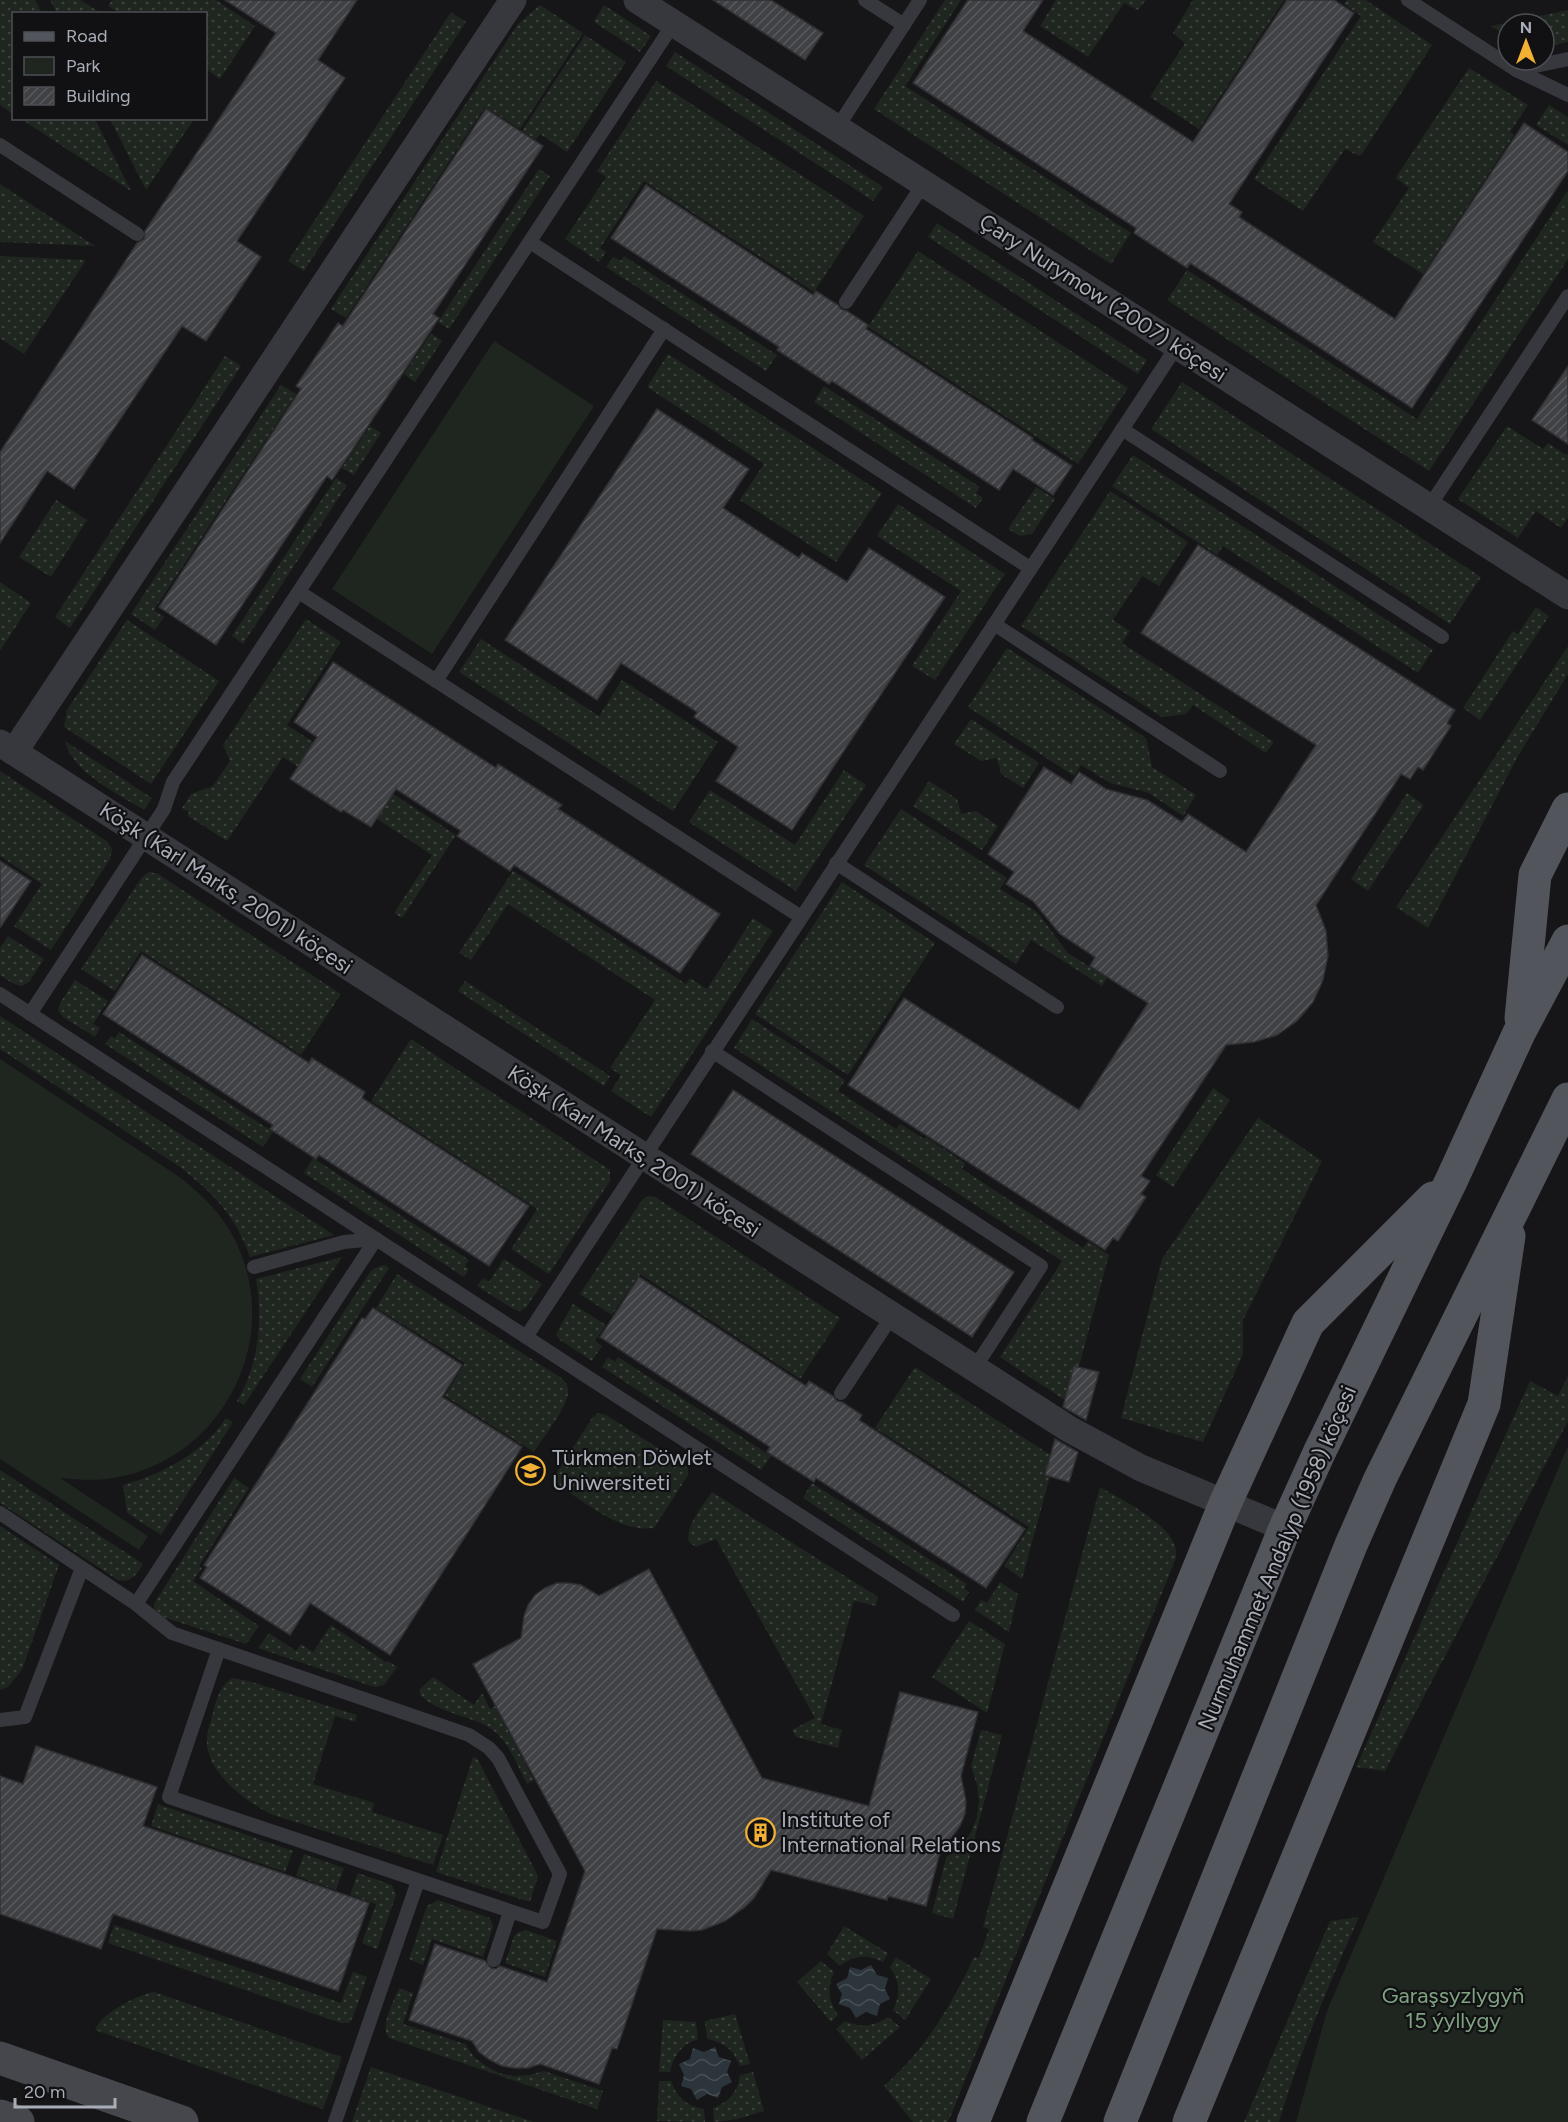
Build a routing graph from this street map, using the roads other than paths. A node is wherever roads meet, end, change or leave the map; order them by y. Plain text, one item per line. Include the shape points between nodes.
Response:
1 (513, 0) edge
2 (638, 0) edge
3 (865, 0) edge
4 (920, 0) edge
5 (1408, 0) edge
6 (674, 23) junction
7 (904, 25) junction
8 (1496, 57) edge
9 (1520, 72) edge
10 (1568, 94) edge
11 (837, 128) junction
12 (0, 145) edge
13 (924, 183) junction
14 (137, 234) dead end
15 (530, 242) junction
16 (1568, 296) edge
17 (846, 302) dead end
18 (664, 329) junction
19 (1177, 346) junction
20 (1122, 429) junction
21 (1429, 507) junction
22 (1030, 568) junction
23 (299, 592) junction
24 (1568, 596) edge
25 (994, 624) junction
26 (1442, 637) dead end
27 (436, 681) junction
28 (7, 747) edge
29 (1220, 771) dead end
30 (1568, 809) edge
31 (146, 836) junction
32 (836, 863) junction
33 (801, 917) junction
34 (1568, 941) edge
35 (0, 994) edge
36 (1058, 1006) dead end
37 (30, 1014) junction
38 (1519, 1034) junction
39 (712, 1052) junction
40 (1568, 1099) edge
41 (644, 1157) junction
42 (1452, 1179) junction
43 (1514, 1205) junction
44 (376, 1239) junction
45 (254, 1267) dead end
46 (892, 1316) junction
47 (526, 1337) junction
48 (974, 1369) junction
49 (841, 1393) dead end
50 (1225, 1504) junction
51 (0, 1512) edge
52 (1285, 1528) junction
53 (82, 1568) junction
54 (136, 1604) junction
55 (952, 1615) dead end
56 (219, 1649) junction
57 (0, 1720) edge
58 (418, 1881) junction
59 (510, 1912) junction
60 (494, 1960) dead end
61 (0, 2058) edge
62 (0, 2116) edge
63 (18, 2122) edge
64 (182, 2122) edge
65 (335, 2122) edge
66 (973, 2122) edge
67 (1043, 2122) edge
68 (1120, 2122) edge
69 (1189, 2122) edge

1 - 28 street
2 - 6 street, Çary Nurymow (2007) köçesi
3 - 7 lane
4 - 7 lane
5 - 8 lane
6 - 11 street, Çary Nurymow (2007) köçesi
6 - 15 lane
7 - 11 lane
9 - 10 lane
11 - 13 street, Çary Nurymow (2007) köçesi
12 - 14 lane
13 - 17 lane
13 - 19 street, Çary Nurymow (2007) köçesi
15 - 18 lane
15 - 23 lane
16 - 21 lane
18 - 22 lane
18 - 27 lane
19 - 20 lane
19 - 21 street, Çary Nurymow (2007) köçesi
20 - 22 lane
20 - 26 lane
21 - 24 street, Çary Nurymow (2007) köçesi
22 - 25 lane
23 - 27 lane
23 - 31 lane via 173,783 164,809
25 - 29 lane
25 - 32 lane
27 - 33 lane
28 - 31 street, Köşk (Karl Marks, 2001) köçesi
30 - 38 main road via 1535,875
31 - 37 lane
31 - 41 street, Köşk (Karl Marks, 2001) köçesi
32 - 33 lane
32 - 36 lane
33 - 39 lane
34 - 38 main road, Nurmuhammet Andalyp (1958) köçesi
35 - 37 lane
37 - 44 lane
38 - 42 main road, Nurmuhammet Andalyp (1958) köçesi
39 - 41 lane
39 - 48 lane via 1041,1266
40 - 43 main road
41 - 46 street, Köşk (Karl Marks, 2001) köçesi
41 - 47 lane
42 - 50 main road via 1308,1323
42 - 52 main road, Nurmuhammet Andalyp (1958) köçesi
43 - 68 main road via 1351,1545
43 - 69 main road via 1484,1404
44 - 45 lane via 344,1242
44 - 47 lane
44 - 54 lane
46 - 48 street, Köşk (Karl Marks, 2001) köçesi
46 - 49 lane
47 - 55 lane
48 - 50 street, Köşk (Karl Marks, 2001) köçesi via 1095,1444
50 - 52 street, Köşk (Karl Marks, 2001) köçesi
50 - 66 main road
51 - 53 lane
52 - 67 main road, Nurmuhammet Andalyp (1958) köçesi
53 - 54 lane
53 - 57 lane via 25,1718
54 - 56 lane via 172,1633
56 - 58 lane via 169,1797
56 - 59 lane via 469,1735 489,1748 560,1874 543,1922
58 - 59 lane
58 - 65 lane
59 - 60 lane
61 - 64 main road
62 - 63 main road

